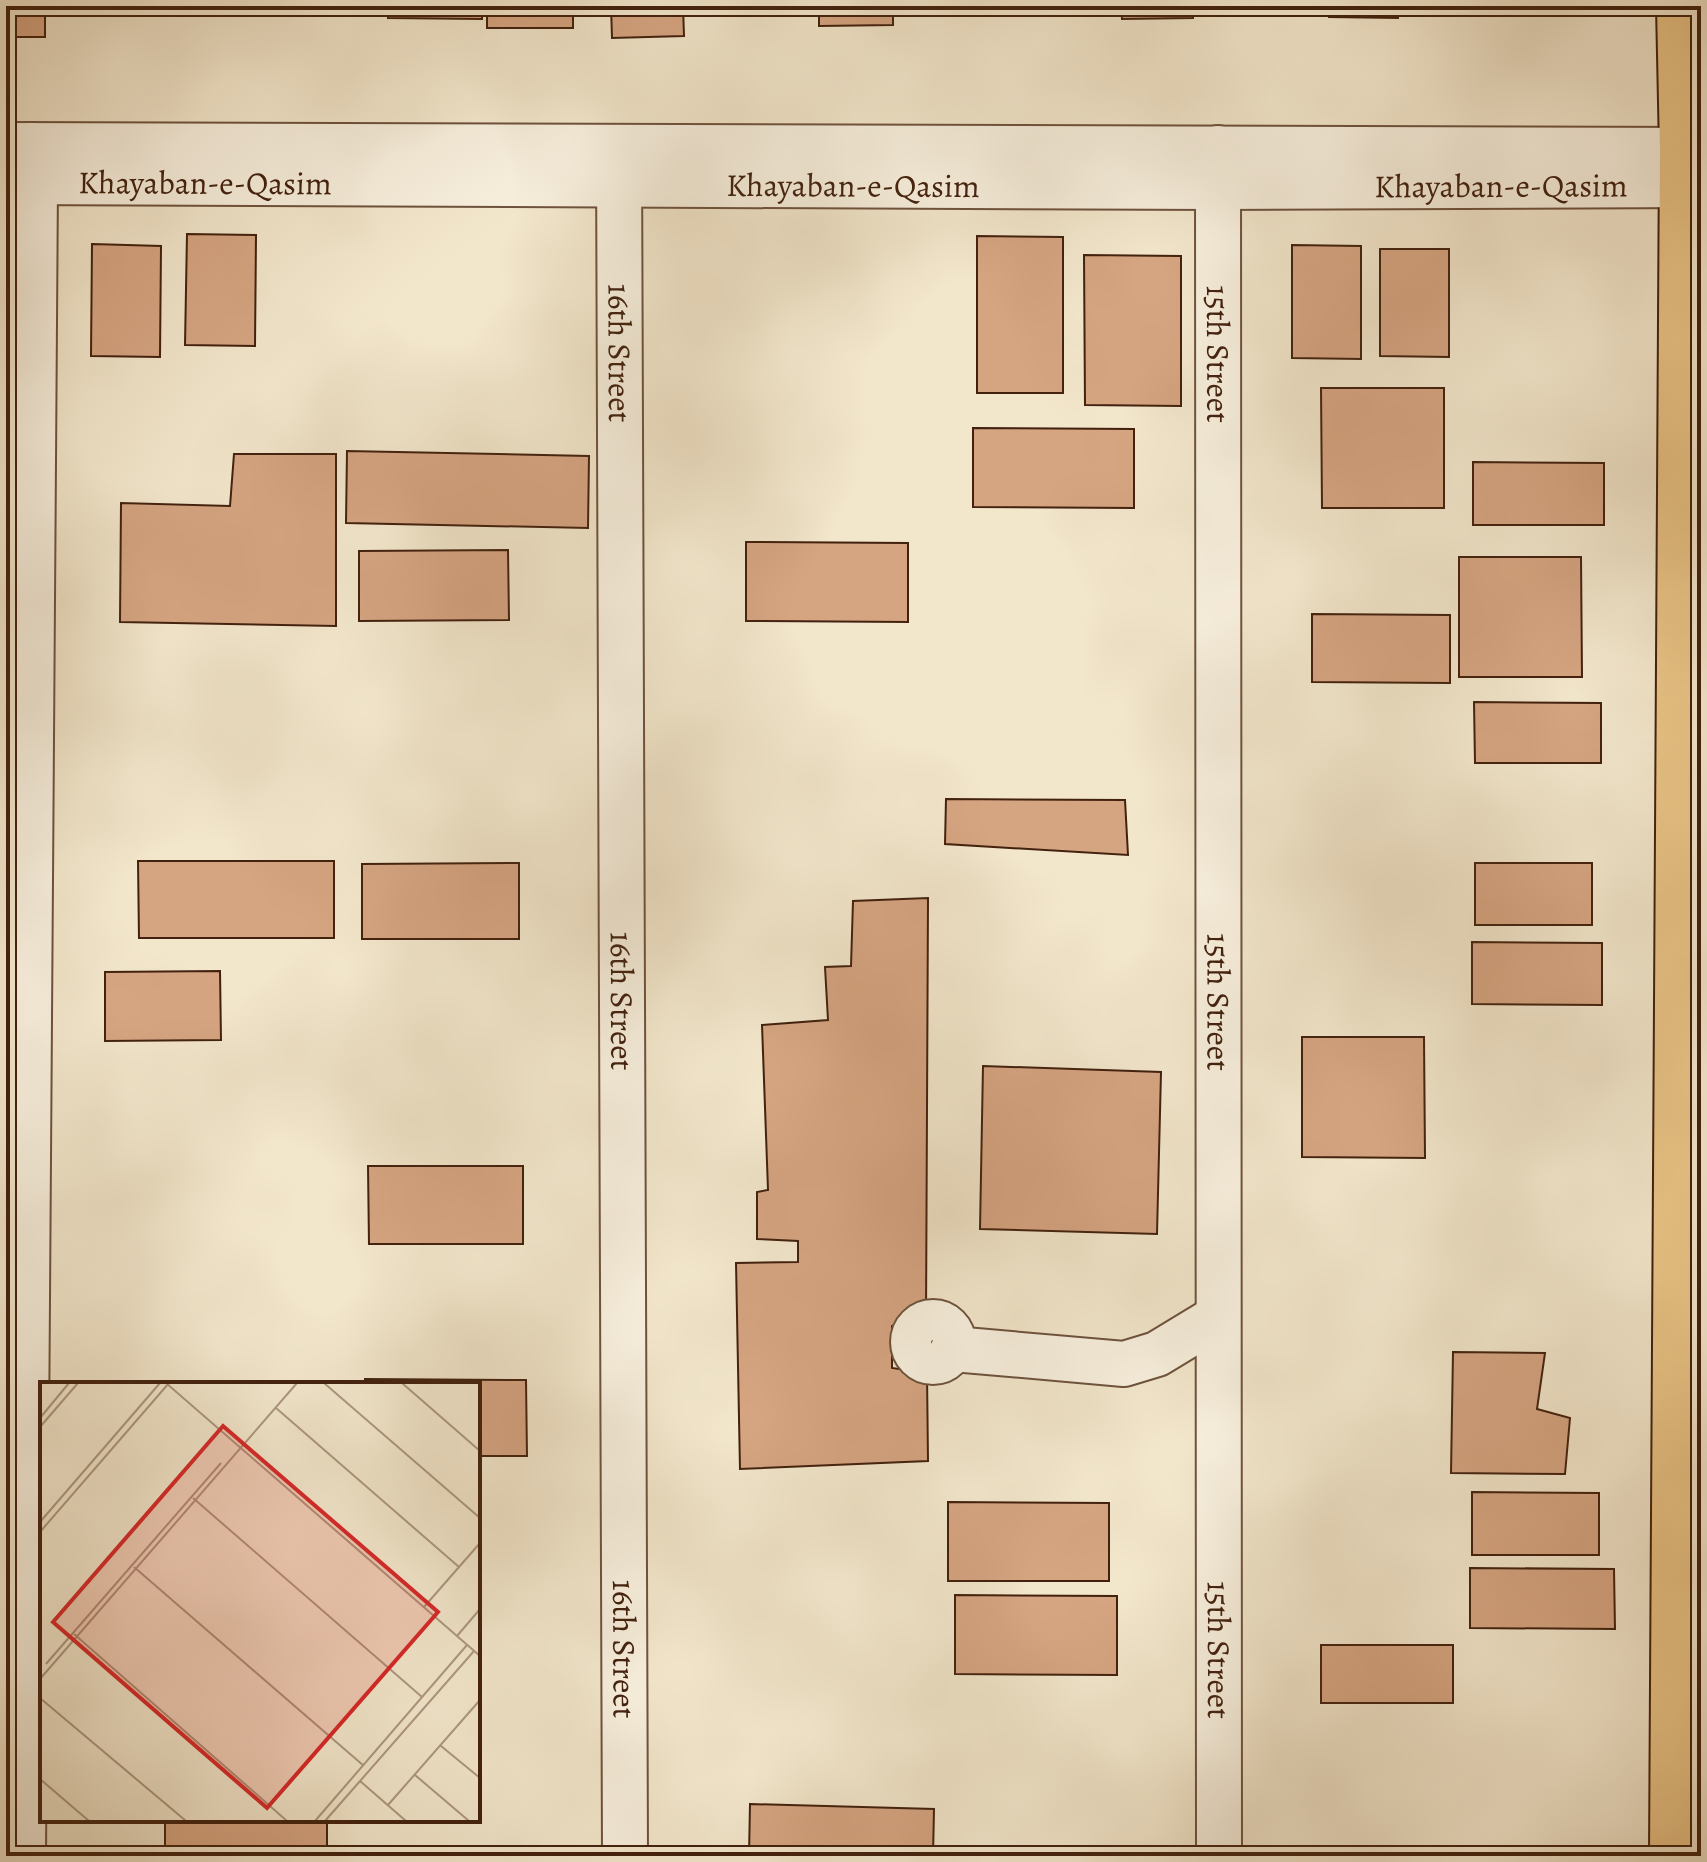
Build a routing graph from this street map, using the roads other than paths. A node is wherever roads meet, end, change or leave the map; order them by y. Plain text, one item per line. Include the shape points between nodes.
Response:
1 (1679, 6) edge
2 (20, 164) edge
3 (619, 166) junction
4 (1218, 167) junction
5 (1691, 167) edge
6 (1218, 1317) junction
7 (953, 1349) dead end
8 (1687, 1773) edge
9 (23, 1856) edge
10 (625, 1856) edge
11 (1219, 1856) edge
12 (1672, 1856) edge

1 - 5 main road
2 - 3 street, Khayaban-e-Qasim
2 - 9 street
3 - 4 street, Khayaban-e-Qasim
3 - 10 street, 16th Street
4 - 5 street, Khayaban-e-Qasim
4 - 6 street, 15th Street
5 - 8 main road
6 - 7 street via 1157,1354 1124,1364
6 - 11 street, 15th Street
8 - 12 main road

